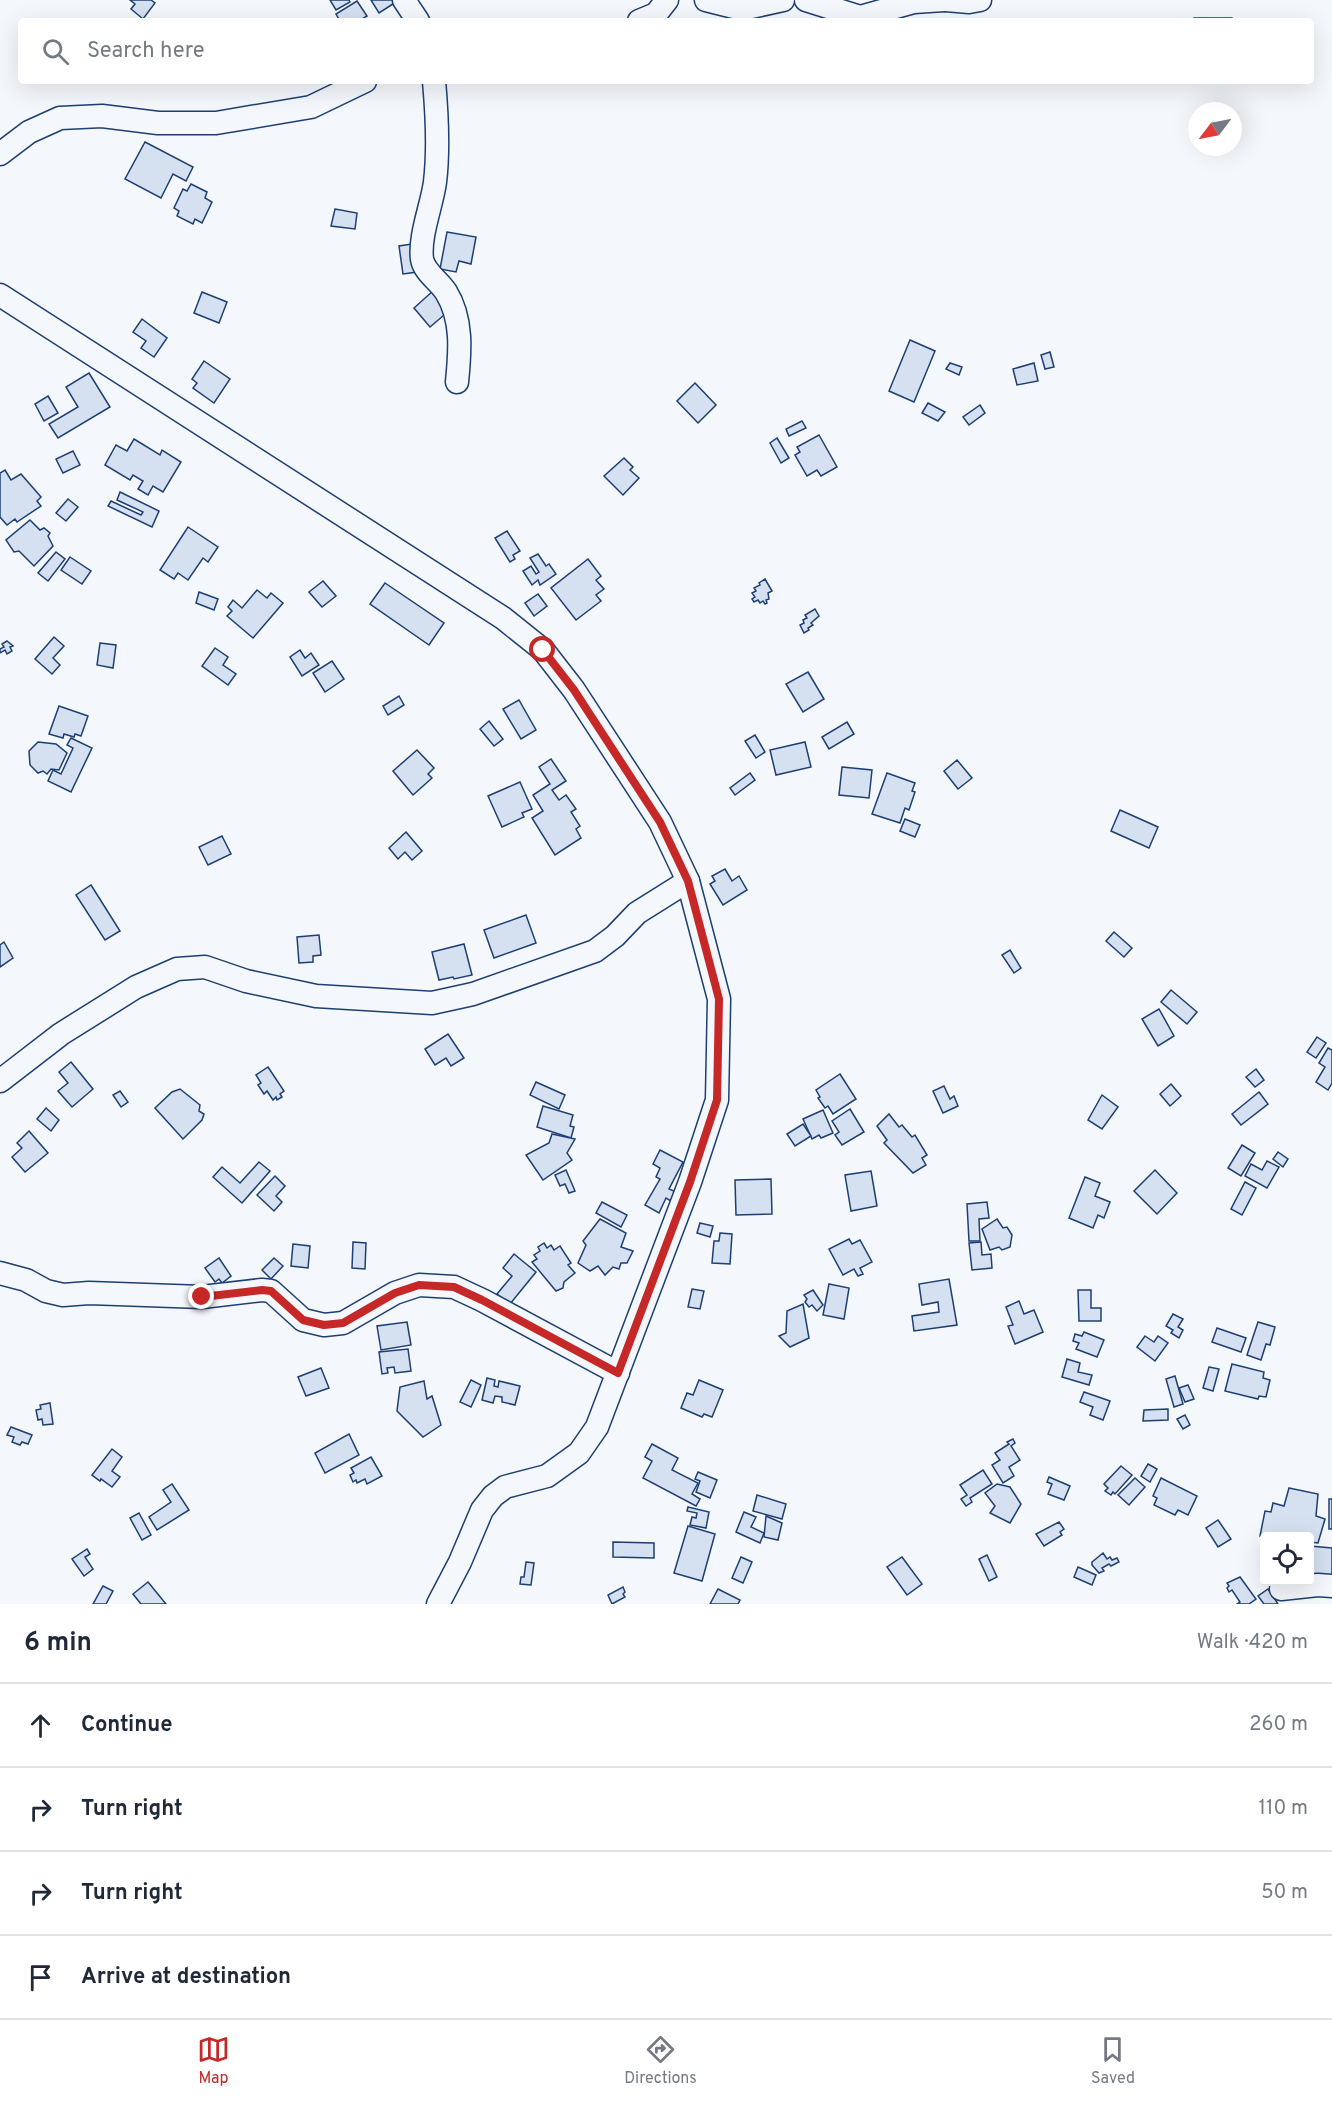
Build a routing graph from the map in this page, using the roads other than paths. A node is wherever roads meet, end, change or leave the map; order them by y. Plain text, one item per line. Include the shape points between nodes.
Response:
1 (404, 0) edge
2 (667, 0) edge
3 (706, 0) edge
4 (783, 0) edge
5 (806, 0) edge
6 (945, 0) edge
7 (980, 0) edge
8 (416, 18) edge
9 (646, 18) edge
10 (359, 84) edge
11 (434, 84) edge
12 (0, 154) edge
13 (0, 295) edge
14 (457, 382) dead end
15 (688, 881) junction
16 (0, 1082) edge
17 (0, 1273) edge
18 (618, 1373) junction
19 (1332, 1586) edge
20 (1281, 1589) dead end
21 (438, 1604) edge

1 - 8 street
2 - 9 street via 656,14
3 - 4 street via 742,9
5 - 6 street via 861,17 914,2
6 - 7 street
10 - 12 street via 311,107 216,123 158,123 102,116 60,118 29,132
11 - 14 street via 435,181 422,262 446,292 456,316 460,347
13 - 15 street via 503,618 543,650 574,690 660,822
15 - 16 street via 637,913 595,951 473,994 432,1004 316,996 246,981 205,967 177,969 136,987 89,1016
15 - 18 street via 719,999 717,1100
17 - 18 street via 63,1295 202,1297 271,1291 303,1320 324,1325 343,1323 395,1293 419,1285 454,1287
18 - 21 street via 597,1427 579,1453 547,1476 505,1487 482,1510
19 - 20 street

